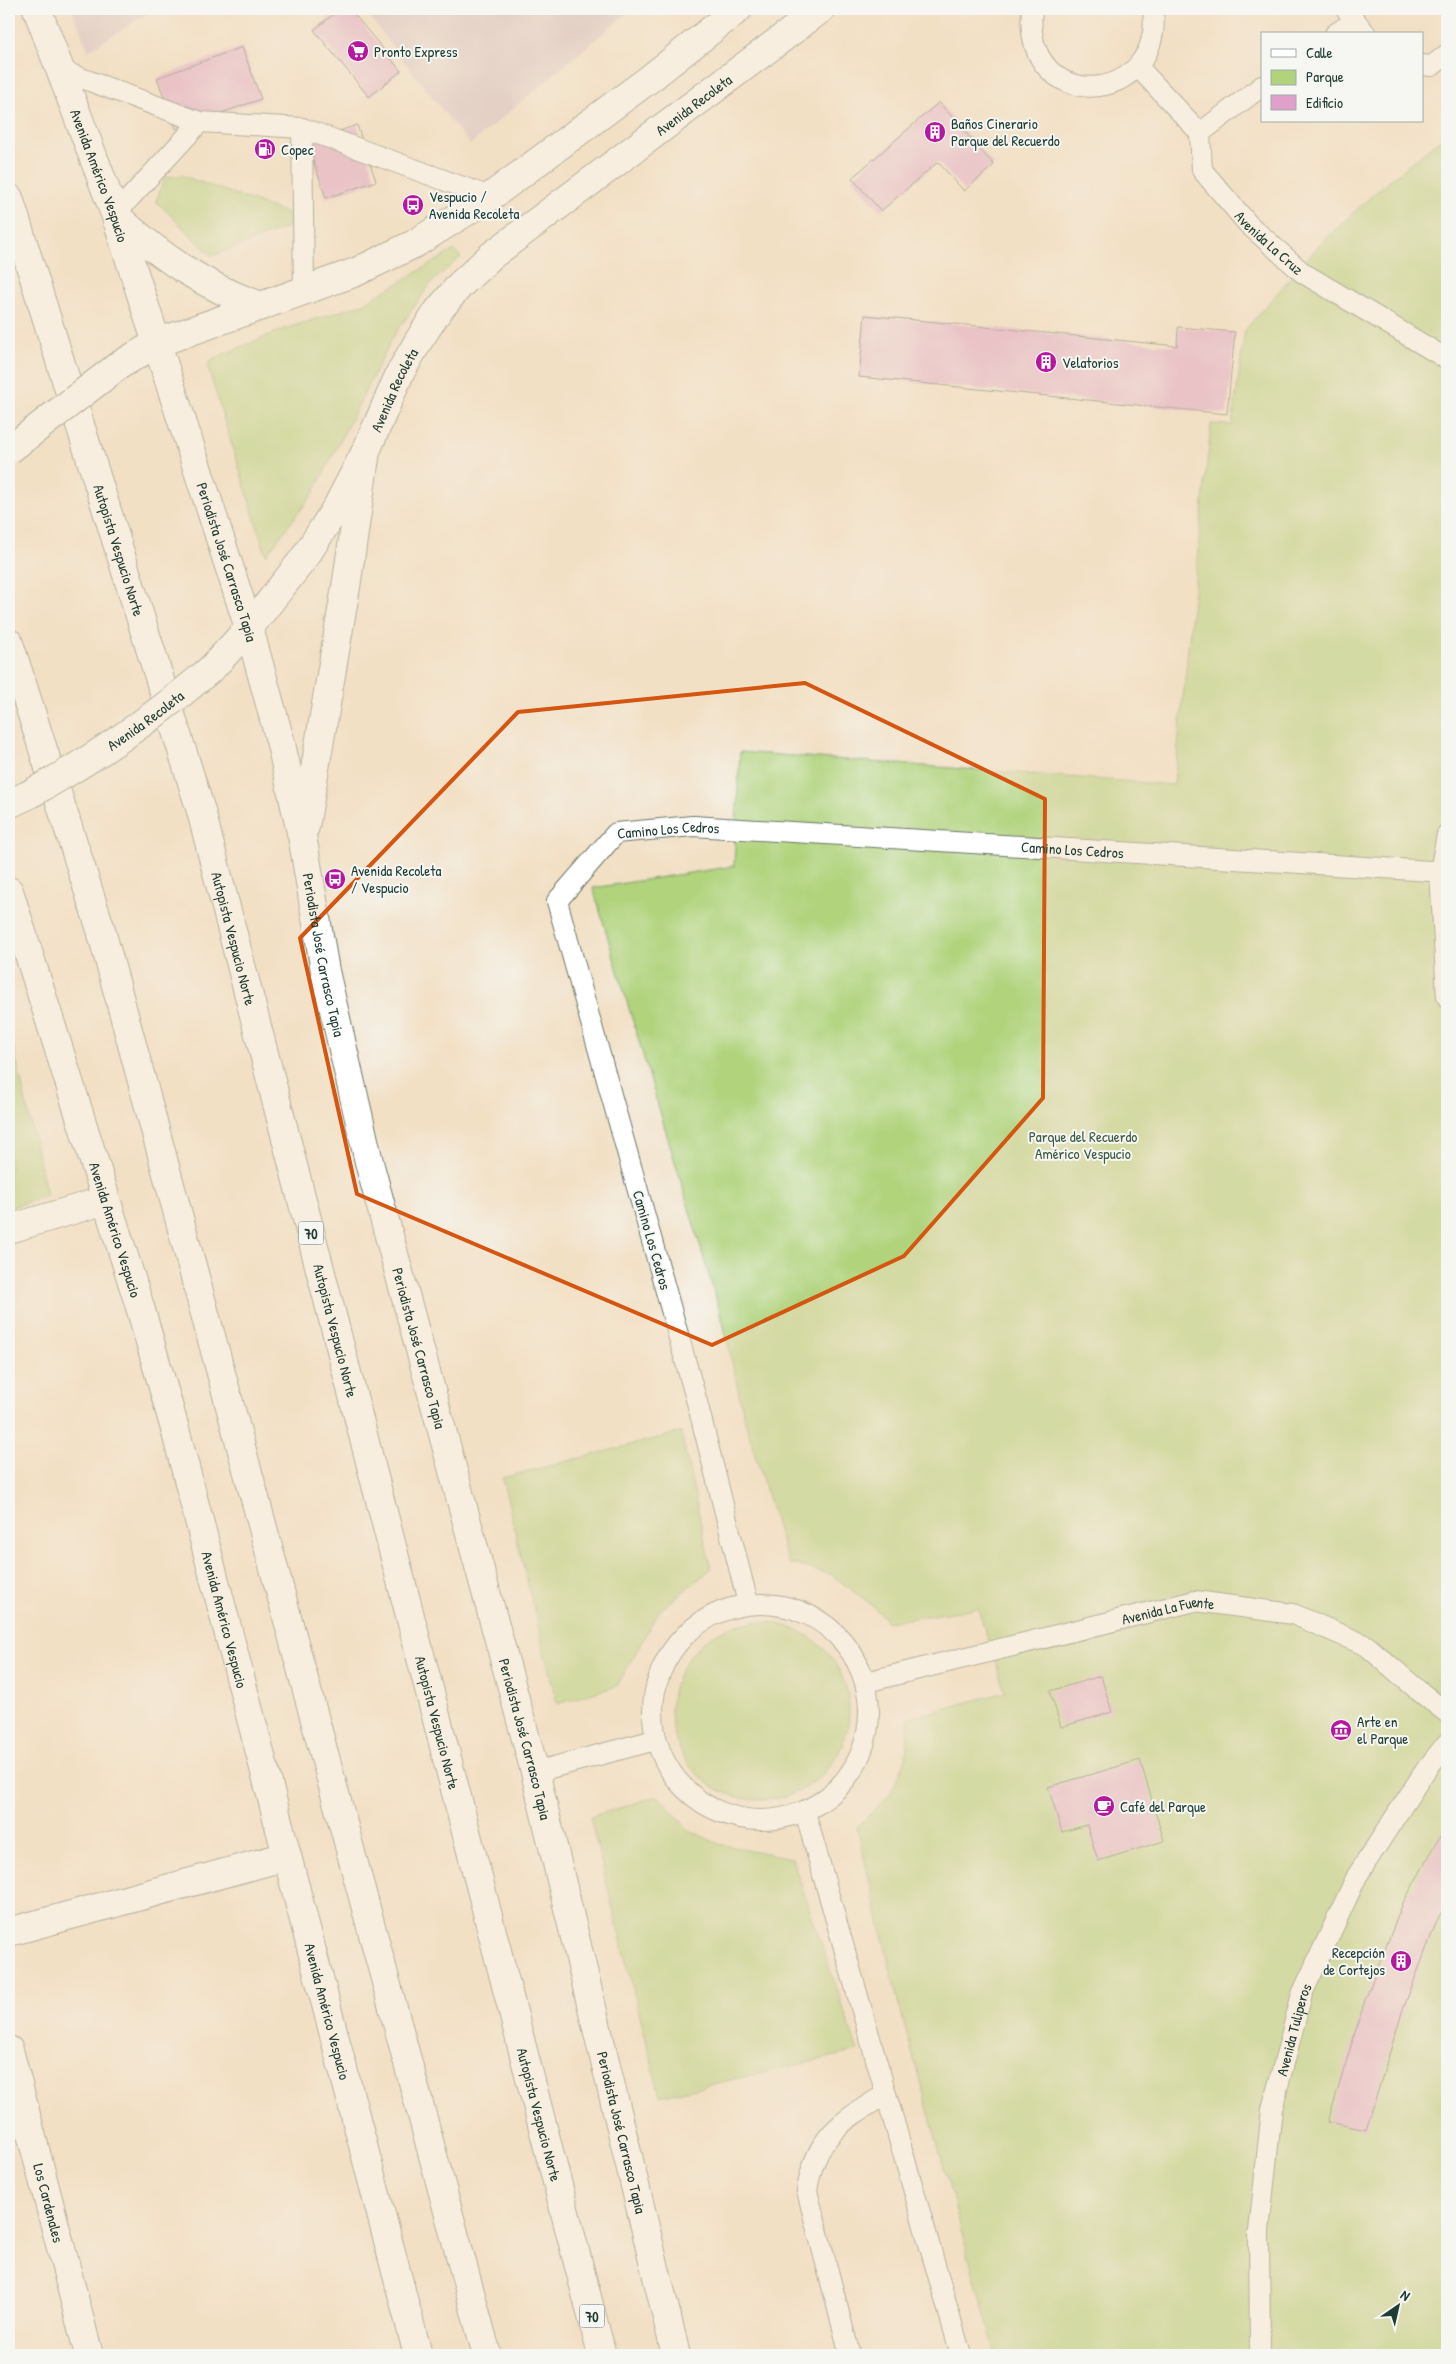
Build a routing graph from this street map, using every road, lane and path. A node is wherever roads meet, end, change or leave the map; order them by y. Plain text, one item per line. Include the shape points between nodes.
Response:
1 (37, 9) edge
2 (738, 9) edge
3 (821, 9) edge
4 (1032, 9) edge
5 (1153, 9) edge
6 (1356, 21) edge
7 (1339, 32) edge
8 (1447, 54) edge
9 (1424, 65) edge
10 (1138, 67) junction
11 (60, 70) junction
12 (1261, 87) edge
13 (200, 122) junction
14 (302, 128) junction
15 (1200, 133) junction
16 (490, 197) junction
17 (9, 198) edge
18 (115, 214) junction
19 (304, 291) junction
20 (262, 306) junction
21 (157, 343) junction
22 (1447, 360) edge
23 (9, 450) edge
24 (366, 451) junction
25 (249, 628) junction
26 (9, 643) edge
27 (18, 799) edge
28 (1447, 834) edge
29 (303, 841) junction
30 (1444, 872) edge
31 (9, 891) edge
32 (9, 944) edge
33 (31, 966) junction
34 (1447, 997) edge
35 (106, 1200) junction
36 (9, 1229) edge
37 (748, 1603) junction
38 (866, 1682) junction
39 (1447, 1713) edge
40 (655, 1740) junction
41 (1447, 1743) edge
42 (535, 1772) junction
43 (805, 1812) junction
44 (287, 1856) junction
45 (9, 1932) edge
46 (9, 2050) edge
47 (886, 2094) junction
48 (89, 2355) edge
49 (418, 2355) edge
50 (487, 2355) edge
51 (602, 2355) edge
52 (676, 2355) edge
53 (850, 2355) edge
54 (961, 2355) edge
55 (1260, 2355) edge

1 - 11 main road, Avenida Américo Vespucio
2 - 16 main road
3 - 24 main road, Avenida Recoleta via 491,256 460,285 419,340
4 - 10 lane via 1030,24 1038,58 1055,75 1080,88 1112,85
5 - 10 lane via 1154,37
6 - 7 lane
8 - 9 lane via 1432,66
10 - 15 lane
11 - 13 lane
11 - 18 main road, Avenida Américo Vespucio
12 - 15 lane
13 - 14 lane
13 - 18 lane
14 - 16 lane
14 - 19 lane
15 - 22 lane, Avenida La Cruz via 1202,170 1248,224 1303,273
16 - 19 main road via 385,258
17 - 51 main road, Autopista Vespucio Norte / 70 via 201,811
18 - 20 main road via 189,274 234,298
18 - 21 main road, Avenida Américo Vespucio
19 - 20 main road
20 - 21 main road
21 - 23 main road, bridge via 118,366
21 - 25 main road, Periodista José Carrasco Tapia
24 - 25 main road, Avenida Recoleta via 338,505 305,557
24 - 29 main road
25 - 27 main road, Avenida Recoleta, bridge via 185,692 122,738
25 - 29 main road, Periodista José Carrasco Tapia via 281,744
26 - 50 main road via 101,930
28 - 30 lane
29 - 42 main road, Periodista José Carrasco Tapia via 327,980 370,1166
30 - 34 lane
30 - 37 lane, Camino Los Cedros via 693,826 616,833 557,901 698,1406
31 - 33 main road, Avenida Américo Vespucio
32 - 33 main road
33 - 35 main road, Avenida Américo Vespucio
35 - 36 main road
35 - 44 main road, Avenida Américo Vespucio via 175,1429
37 - 38 lane via 779,1605 808,1614 834,1631 853,1654
37 - 40 lane via 712,1614 682,1636 661,1666 652,1703
38 - 39 lane, Avenida La Fuente via 1195,1601 1293,1614 1367,1646
38 - 43 lane via 871,1713 866,1744 852,1772 832,1796
40 - 42 lane
40 - 43 lane via 671,1774 698,1801 731,1817 768,1821
41 - 55 lane, Avenida Tuliperos via 1424,1771 1357,1876 1302,1994 1272,2109 1259,2231
42 - 52 main road, Periodista José Carrasco Tapia
43 - 47 lane
44 - 45 main road
44 - 49 main road, Avenida Américo Vespucio
46 - 48 main road, Los Cardenales
47 - 53 lane via 848,2117 824,2142 811,2168 807,2191
47 - 54 lane

